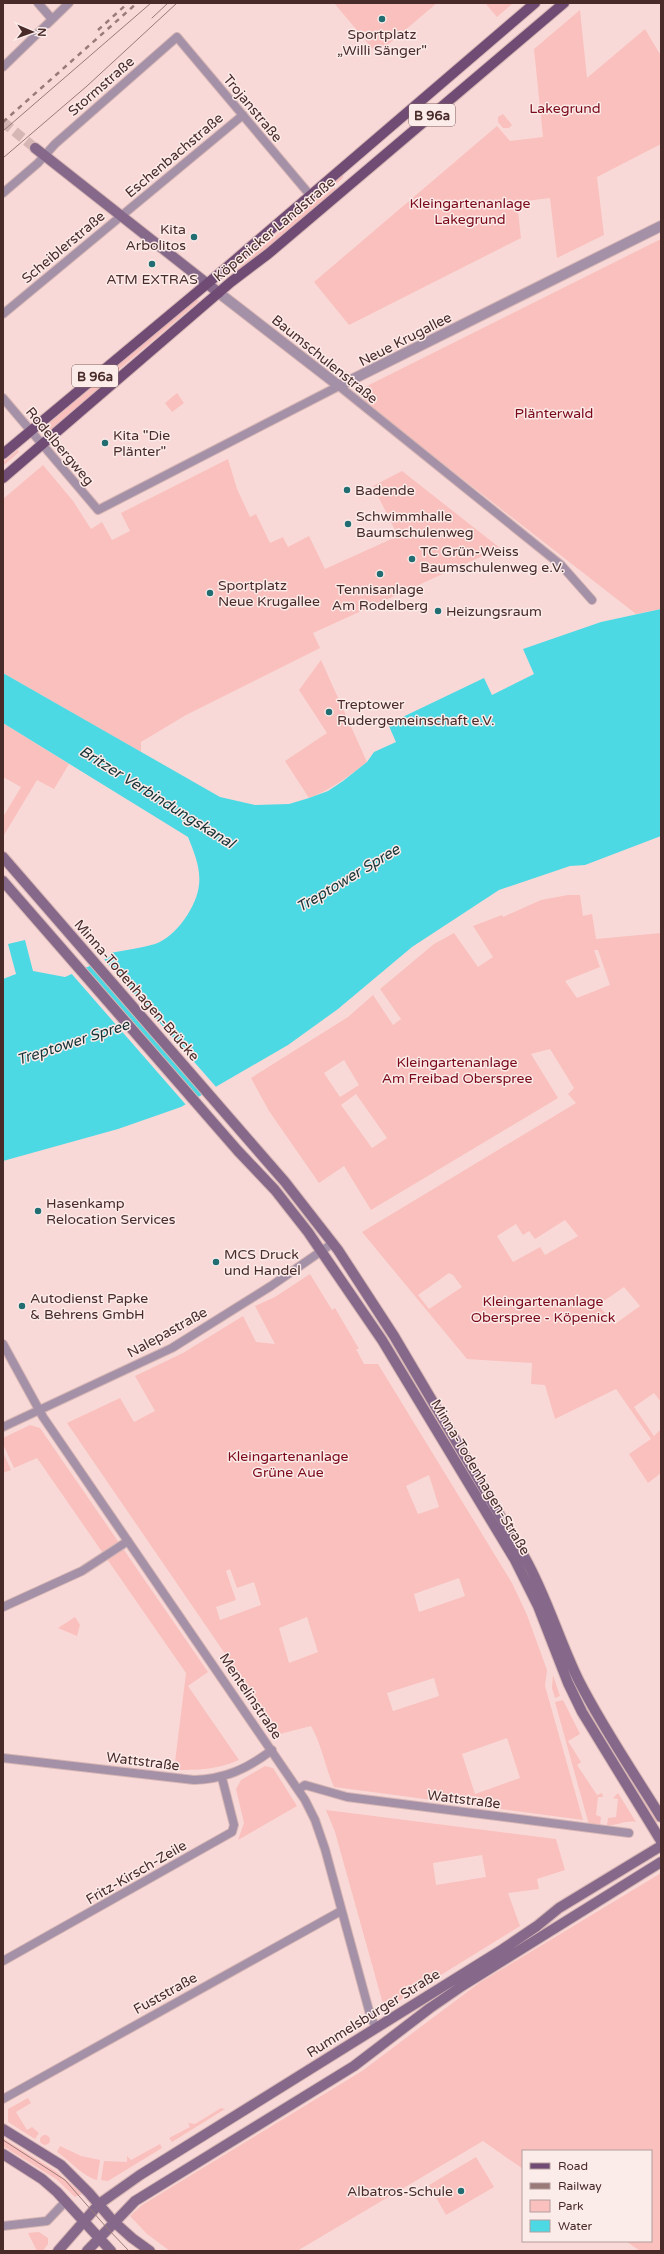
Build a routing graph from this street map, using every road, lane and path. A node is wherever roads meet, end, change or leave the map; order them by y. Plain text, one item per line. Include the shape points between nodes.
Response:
1 (38, 3) edge
2 (69, 3) edge
3 (535, 3) edge
4 (564, 3) edge
5 (52, 19) junction
6 (177, 37) joint
7 (3, 67) edge
8 (243, 115) junction
9 (35, 148) tunnel mouth
10 (44, 155) junction
11 (3, 193) edge
12 (310, 195) junction
13 (121, 215) junction
14 (661, 226) edge
15 (207, 283) junction
16 (219, 293) junction
17 (3, 314) edge
18 (339, 386) junction
19 (3, 398) edge
20 (31, 431) junction
21 (42, 445) junction
22 (3, 454) edge
23 (3, 478) edge
24 (98, 510) joint
25 (592, 600) dead end
26 (3, 857) edge
27 (3, 881) edge
28 (249, 1141) joint
29 (333, 1243) junction
30 (322, 1250) junction
31 (3, 1344) edge
32 (39, 1410) junction
33 (3, 1427) edge
34 (128, 1541) junction
35 (3, 1607) edge
36 (272, 1750) junction
37 (3, 1758) edge
38 (222, 1778) junction
39 (299, 1789) junction
40 (661, 1817) edge
41 (629, 1833) dead end
42 (661, 1841) edge
43 (661, 1846) edge
44 (661, 1862) edge
45 (341, 1911) junction
46 (3, 1962) edge
47 (376, 2027) junction
48 (3, 2099) edge
49 (3, 2129) edge
50 (3, 2154) edge
51 (66, 2201) junction
52 (99, 2204) junction
53 (83, 2220) junction
54 (113, 2221) junction
55 (3, 2226) edge
56 (98, 2238) junction
57 (58, 2251) edge
58 (87, 2251) edge
59 (111, 2251) edge
60 (150, 2251) edge

1 - 5 street
2 - 5 street
3 - 12 main road, Köpenicker Landstraße / B 96a
4 - 16 main road, Köpenicker Landstraße / B 96a
5 - 7 street
6 - 8 street, Trojanstraße
6 - 10 street, Stormstraße
8 - 12 street, Trojanstraße
8 - 13 street, Eschenbachstraße
9 - 10 main road, Baumschulenstraße
10 - 11 street, Stormstraße
10 - 13 main road, Baumschulenstraße
12 - 15 main road, Köpenicker Landstraße / B 96a
13 - 15 main road, Baumschulenstraße
13 - 17 street, Scheiblerstraße
14 - 18 street, Neue Krugallee
15 - 16 main road, Baumschulenstraße
15 - 20 main road, Köpenicker Landstraße / B 96a
16 - 18 street, Baumschulenstraße
16 - 21 main road, Köpenicker Landstraße / B 96a
18 - 24 street, Neue Krugallee
18 - 25 street, Baumschulenstraße via 561,565
19 - 20 street, Rodelbergweg
20 - 21 street, Rodelbergweg
20 - 22 main road, Köpenicker Landstraße / B 96a
21 - 23 main road, Köpenicker Landstraße / B 96a
21 - 24 street, Rodelbergweg
26 - 28 main road, Minna-Todenhagen-Brücke
27 - 30 main road, Minna-Todenhagen-Straße via 279,1195
28 - 29 main road, Minna-Todenhagen-Straße
29 - 30 street, Nalepastraße
29 - 40 main road, Minna-Todenhagen-Straße via 394,1336 525,1558 544,1595 589,1699
30 - 32 street, Nalepastraße via 272,1286 172,1348
30 - 42 main road, Minna-Todenhagen-Straße via 382,1340 515,1560 538,1606 582,1712
31 - 32 street, Mentelinstraße
32 - 33 street, Nalepastraße
32 - 34 street, Mentelinstraße
34 - 35 street via 82,1571
34 - 36 street, Mentelinstraße
36 - 38 street, Wattstraße via 237,1772
36 - 39 street, Mentelinstraße
37 - 38 street, Wattstraße via 173,1779
38 - 46 street, Fritz-Kirsch-Zeile via 234,1825 232,1832
39 - 41 street, Wattstraße via 305,1785 348,1798
39 - 45 street, Mentelinstraße via 320,1832
43 - 47 main road, Rummelsburger Straße via 559,1908 520,1938
44 - 54 main road, Rummelsburger Straße via 450,1995 354,2066 140,2198
45 - 47 street, Mentelinstraße via 370,2018
45 - 48 street, Fuststraße
47 - 52 main road, Rummelsburger Straße via 172,2154
49 - 52 main road via 61,2165
50 - 51 main road via 42,2179
51 - 53 main road
51 - 55 street via 47,2221
52 - 53 main road, Rummelsburger Straße
52 - 54 main road
53 - 56 main road
53 - 57 main road, Rummelsburger Straße
54 - 56 main road, Rummelsburger Straße
54 - 60 main road
56 - 58 main road, Rummelsburger Straße
56 - 59 main road

